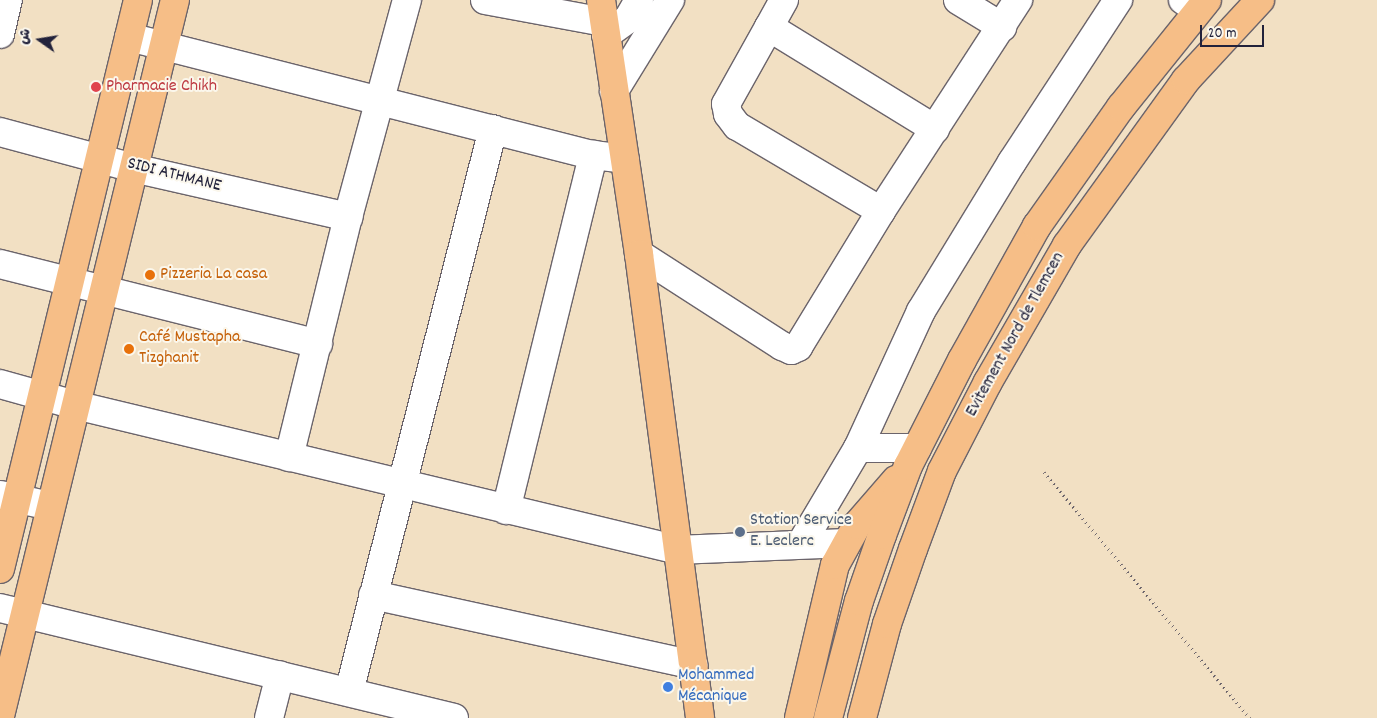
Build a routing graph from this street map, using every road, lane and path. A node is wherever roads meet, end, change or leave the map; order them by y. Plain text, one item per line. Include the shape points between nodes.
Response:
1 (8, 0) edge
2 (138, 0) edge
3 (175, 0) edge
4 (407, 0) edge
5 (485, 0) edge
6 (640, 0) edge
7 (670, 0) edge
8 (784, 0) edge
9 (958, 0) edge
10 (1018, 0) edge
11 (1118, 0) edge
12 (1260, 0) edge
13 (1196, 3) edge
14 (604, 19) edge
15 (769, 27) junction
16 (1002, 27) junction
17 (0, 34) edge
18 (129, 38) junction
19 (163, 48) junction
20 (614, 91) junction
21 (380, 100) junction
22 (493, 129) junction
23 (935, 129) junction
24 (0, 132) edge
25 (593, 155) junction
26 (100, 156) junction
27 (625, 159) junction
28 (133, 168) junction
29 (881, 211) junction
30 (348, 217) junction
31 (639, 254) junction
32 (0, 264) edge
33 (70, 282) junction
34 (103, 290) junction
35 (318, 344) junction
36 (0, 384) edge
37 (42, 394) junction
38 (75, 405) junction
39 (858, 448) junction
40 (289, 457) junction
41 (913, 457) junction
42 (1044, 472) dead end
43 (400, 484) junction
44 (8, 497) edge
45 (50, 506) junction
46 (506, 510) junction
47 (845, 543) junction
48 (801, 544) junction
49 (678, 550) junction
50 (0, 569) edge
51 (373, 595) junction
52 (12, 610) edge
53 (693, 665) junction
54 (280, 675) junction
55 (349, 692) junction
56 (0, 716) edge
57 (270, 718) edge
58 (454, 718) edge
59 (700, 718) edge
60 (798, 718) edge
61 (828, 718) edge
62 (862, 718) edge
63 (1250, 718) edge

1 - 17 street
2 - 18 main road
3 - 19 main road
4 - 21 street
5 - 14 street
6 - 14 street via 628,19
7 - 20 street
8 - 15 street
9 - 16 street
10 - 16 street
11 - 39 street via 1012,162 921,311
12 - 62 main road, Evitement Nord de Tlemcen via 1186,80 1067,244 988,382 942,471 912,548 887,624
13 - 41 main road, Evitement Nord de Tlemcen via 1037,226 962,360
14 - 20 main road
15 - 23 street
15 - 29 street via 726,104 728,114 737,126
16 - 23 street
18 - 19 street
18 - 26 main road
19 - 21 street
19 - 28 main road
20 - 27 main road
21 - 22 street
21 - 30 street
22 - 25 street
22 - 43 street
23 - 29 street
24 - 26 street, SIDI ATHMANE
25 - 27 street
25 - 46 street
26 - 28 street, SIDI ATHMANE
26 - 33 main road
27 - 31 main road
28 - 30 street, SIDI ATHMANE
28 - 34 main road
29 - 31 street via 798,347 791,350
30 - 35 street
31 - 49 main road
32 - 33 street
33 - 34 street
33 - 37 main road
34 - 35 street
34 - 38 main road
35 - 40 street
36 - 37 street
37 - 38 street
37 - 44 main road
38 - 40 street
38 - 45 main road
39 - 41 street
39 - 48 street
40 - 43 street
41 - 47 main road
41 - 61 main road, Evitement Nord de Tlemcen via 859,601
42 - 63 path
43 - 46 street
43 - 51 street
44 - 45 street
44 - 50 main road
45 - 52 main road
46 - 49 street
47 - 48 street
47 - 60 main road via 827,589
48 - 49 street
49 - 53 main road
51 - 53 street
51 - 55 street
52 - 54 street
52 - 56 main road
53 - 59 main road
54 - 55 street
54 - 57 street
55 - 58 street

